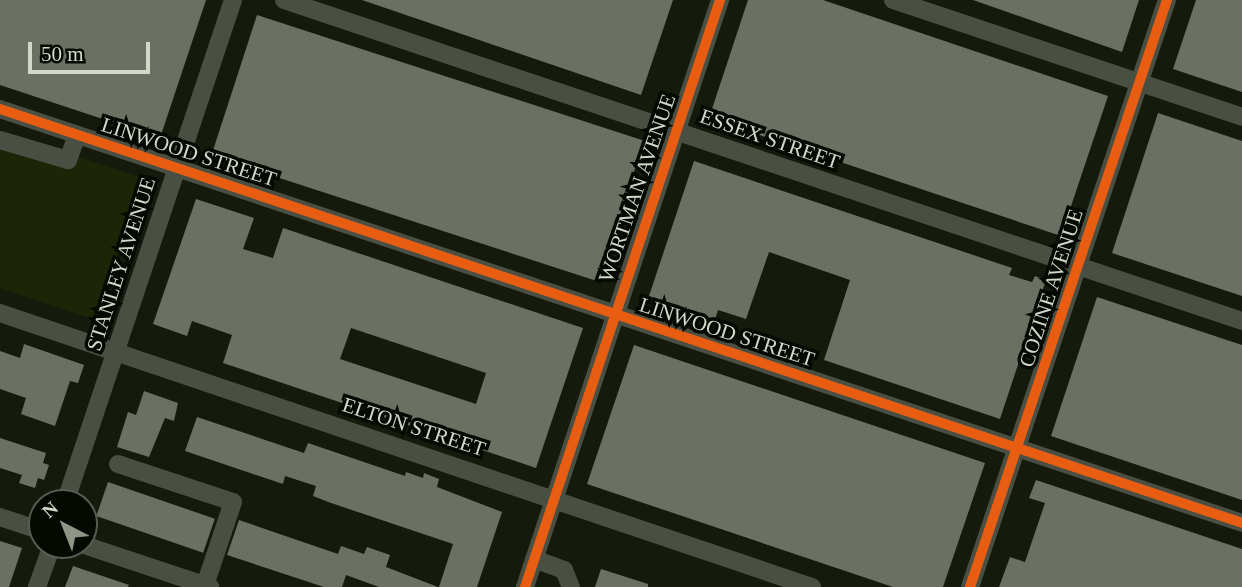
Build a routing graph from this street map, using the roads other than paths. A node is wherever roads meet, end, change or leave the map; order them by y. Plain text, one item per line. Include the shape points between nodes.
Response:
1 (233, 0) edge
2 (284, 0) edge
3 (720, 0) edge
4 (893, 0) edge
5 (1167, 0) edge
6 (1138, 82) junction
7 (0, 109) edge
8 (1242, 117) edge
9 (676, 131) junction
10 (77, 135) junction
11 (0, 140) edge
12 (177, 168) junction
13 (1078, 267) junction
14 (0, 313) edge
15 (615, 314) junction
16 (1242, 321) edge
17 (116, 352) junction
18 (1017, 449) junction
19 (118, 464) dead end
20 (70, 489) edge
21 (555, 497) junction
22 (0, 517) edge
23 (1242, 523) edge
24 (28, 526) edge
25 (98, 550) edge
26 (46, 559) edge
27 (534, 559) junction
28 (207, 586) edge
29 (37, 587) edge
30 (525, 587) edge
31 (571, 587) edge
32 (812, 587) edge
33 (970, 587) edge

1 - 12 street, STANLEY AVENUE
2 - 9 street, ESSEX STREET
3 - 9 street, WORTMAN AVENUE
4 - 6 street
5 - 6 street, COZINE AVENUE
6 - 8 street
6 - 13 street, COZINE AVENUE
7 - 10 street, LINWOOD STREET
9 - 13 street, ESSEX STREET
9 - 15 street, WORTMAN AVENUE
10 - 11 street via 68,160
10 - 12 street, LINWOOD STREET
12 - 15 street, LINWOOD STREET
12 - 17 street, STANLEY AVENUE
13 - 16 street, ESSEX STREET
13 - 18 street, COZINE AVENUE
14 - 17 street, ELTON STREET
15 - 18 street, LINWOOD STREET
15 - 21 street, WORTMAN AVENUE
17 - 20 street, STANLEY AVENUE
17 - 21 street, ELTON STREET
18 - 23 street, LINWOOD STREET
18 - 33 street, COZINE AVENUE
19 - 28 street via 233,502
21 - 27 street, WORTMAN AVENUE
21 - 32 street, ELTON STREET
22 - 24 street
25 - 28 street
26 - 29 street
27 - 30 street, WORTMAN AVENUE
27 - 31 street via 564,570

